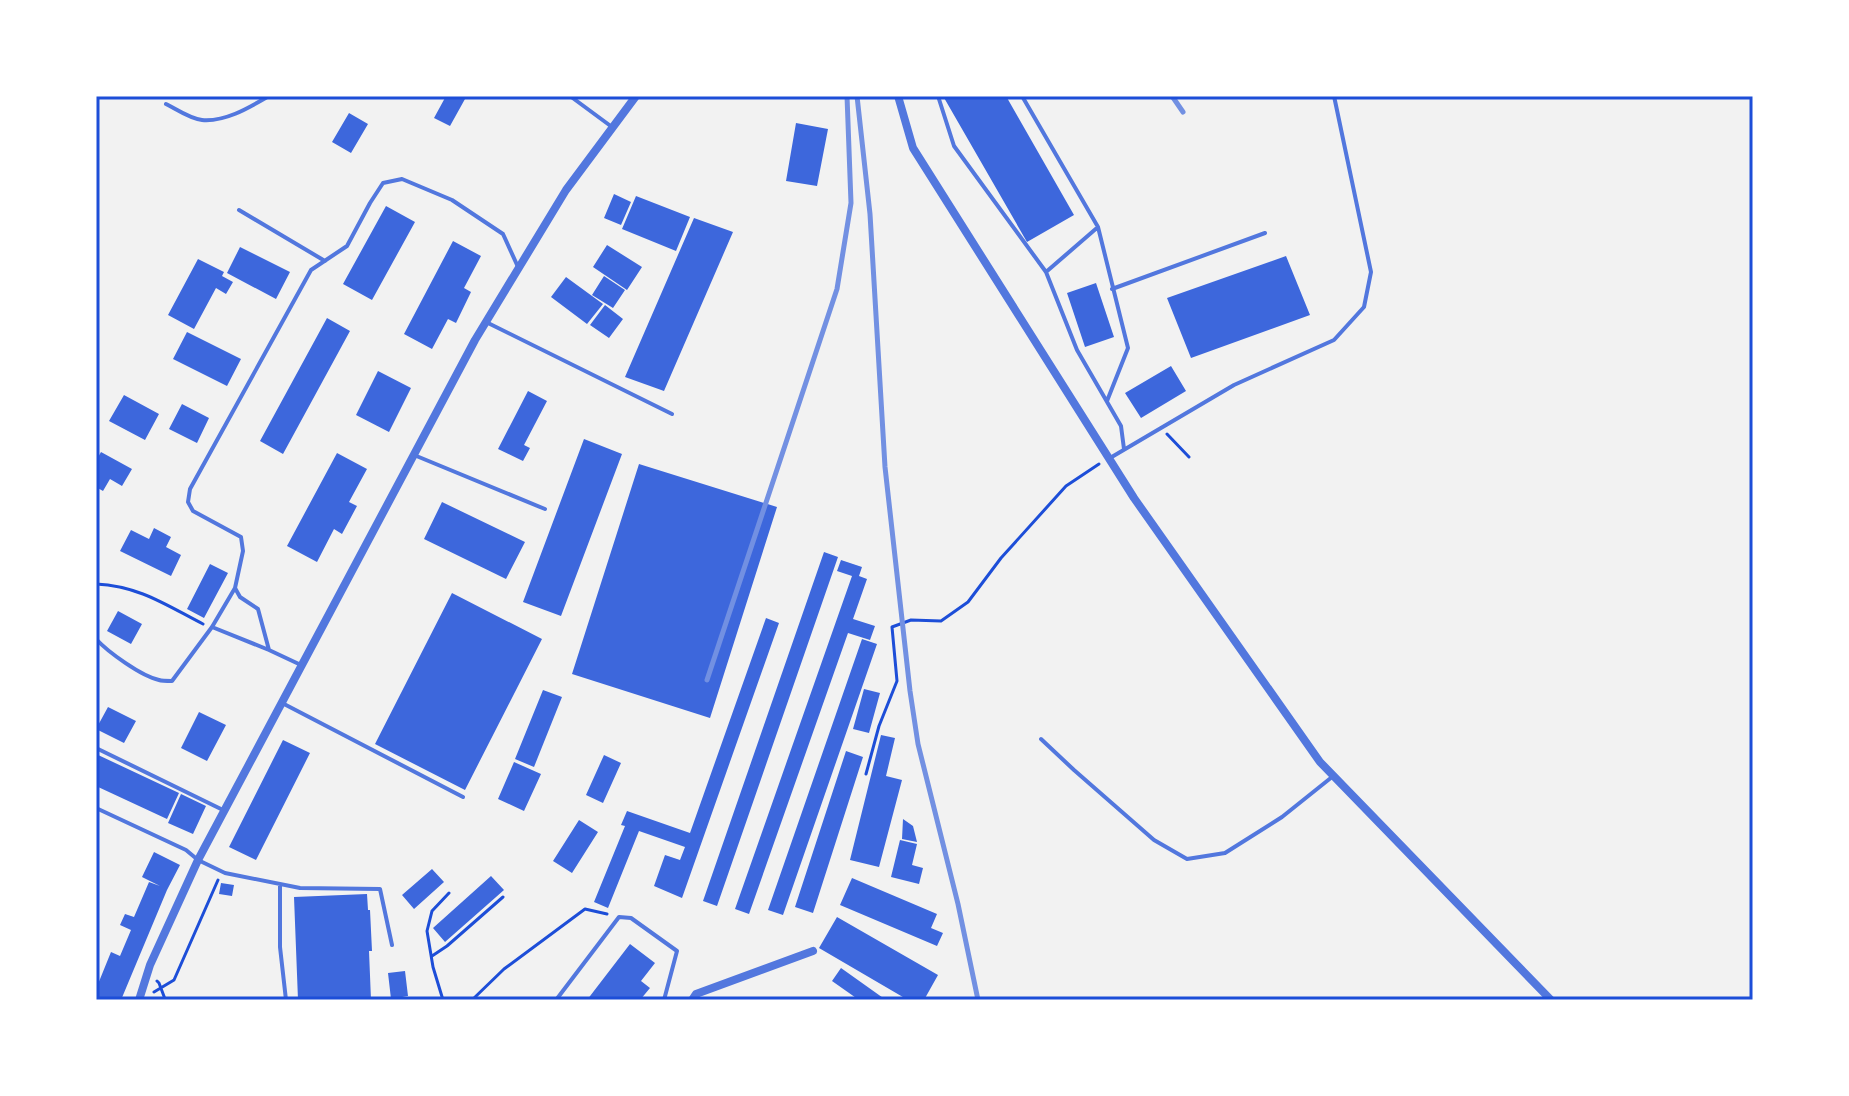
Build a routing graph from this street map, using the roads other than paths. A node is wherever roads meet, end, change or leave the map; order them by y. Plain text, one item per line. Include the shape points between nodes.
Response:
1 (269, 96) edge
2 (570, 96) edge
3 (636, 96) edge
4 (898, 96) edge
5 (938, 96) edge
6 (1022, 96) edge
7 (1334, 96) edge
8 (166, 104) dead end
9 (612, 127) junction
10 (239, 210) dead end
11 (1098, 227) junction
12 (1265, 233) dead end
13 (325, 261) junction
14 (518, 267) junction
15 (1046, 272) junction
16 (1112, 289) junction
17 (486, 321) junction
18 (1107, 401) junction
19 (672, 414) dead end
20 (1124, 449) junction
21 (413, 455) junction
22 (1109, 458) junction
23 (545, 509) dead end
24 (235, 588) junction
25 (212, 627) junction
26 (96, 639) edge
27 (269, 650) junction
28 (301, 665) junction
29 (281, 703) junction
30 (1041, 739) dead end
31 (96, 748) edge
32 (1333, 775) junction
33 (463, 797) dead end
34 (96, 808) edge
35 (225, 811) junction
36 (198, 860) junction
37 (280, 884) junction
38 (392, 945) dead end
39 (813, 951) dead end
40 (139, 1000) edge
41 (286, 1000) edge
42 (556, 1000) edge
43 (664, 1000) edge
44 (692, 1000) edge
45 (1551, 1000) edge

1 - 8 lane via 216,119 199,120
2 - 9 lane
3 - 9 street
4 - 22 street via 913,148
5 - 15 lane via 954,146
6 - 11 lane
7 - 20 lane via 1371,272 1364,307 1334,340 1234,385
9 - 14 street
10 - 13 lane
11 - 15 lane
11 - 16 lane
12 - 16 lane
13 - 14 lane via 347,246 383,183 402,179 452,200 503,234
13 - 24 lane via 311,270 190,489 193,511 241,537
14 - 17 street
15 - 18 lane via 1077,350
16 - 18 lane via 1128,348
17 - 19 lane
17 - 21 street
18 - 20 lane via 1121,426
20 - 22 lane
21 - 23 lane
21 - 28 street
22 - 32 street
24 - 25 lane
24 - 27 lane via 258,609
25 - 26 lane via 172,681 147,676
25 - 27 lane
27 - 28 lane
28 - 29 street
29 - 33 lane
29 - 35 street
30 - 32 lane via 1154,840 1187,859 1225,853 1282,817
31 - 35 lane
32 - 45 street
34 - 36 lane
35 - 36 street
36 - 37 lane
36 - 40 street
37 - 38 lane via 380,889
37 - 41 lane
39 - 44 street via 696,994
42 - 43 lane via 619,917 631,918 677,951

